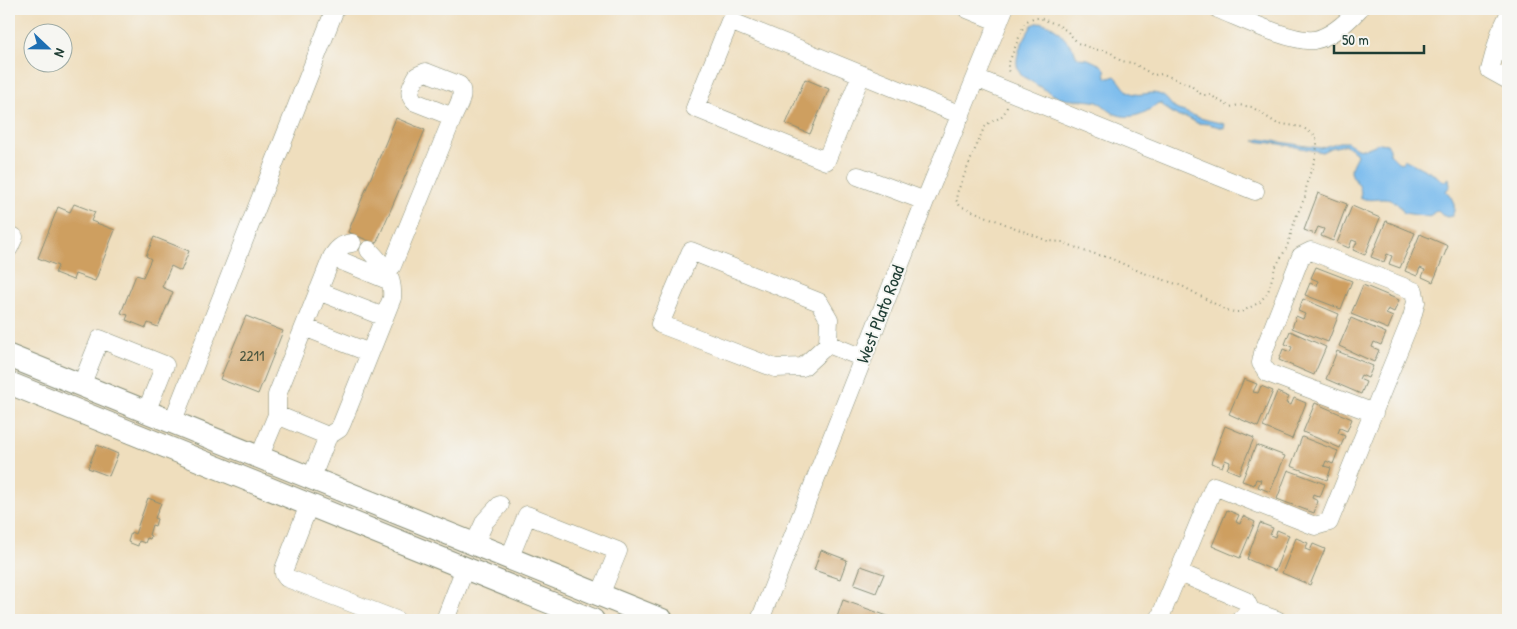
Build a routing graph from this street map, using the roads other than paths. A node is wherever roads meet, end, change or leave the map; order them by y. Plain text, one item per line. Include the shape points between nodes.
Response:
1 (335, 9) edge
2 (967, 9) edge
3 (1218, 9) edge
4 (1359, 9) edge
5 (1001, 15) edge
6 (1508, 16) edge
7 (861, 74) junction
8 (976, 78) junction
9 (1508, 80) edge
10 (961, 115) junction
11 (453, 117) dead end
12 (858, 176) dead end
13 (1255, 191) dead end
14 (925, 201) junction
15 (332, 257) junction
16 (388, 274) junction
17 (318, 291) junction
18 (384, 317) junction
19 (304, 327) junction
20 (828, 344) junction
21 (370, 353) junction
22 (9, 356) edge
23 (863, 358) junction
24 (9, 383) edge
25 (81, 386) junction
26 (1374, 413) junction
27 (276, 415) junction
28 (159, 417) junction
29 (328, 436) junction
30 (150, 441) junction
31 (259, 458) junction
32 (311, 479) junction
33 (309, 505) junction
34 (500, 505) dead end
35 (474, 545) junction
36 (509, 559) junction
37 (465, 568) junction
38 (1178, 572) junction
39 (600, 595) junction
40 (1245, 615) edge
41 (396, 620) edge
42 (445, 620) edge
43 (593, 620) edge
44 (662, 620) edge
45 (760, 620) edge
46 (1159, 620) edge
47 (1277, 620) edge

1 - 28 street
2 - 5 street
3 - 4 street via 1291,38 1313,40 1326,36
5 - 8 street, West Plato Road
6 - 9 street via 1490,70
7 - 7 street via 826,161 695,108 730,21
7 - 10 street
8 - 10 street, West Plato Road
8 - 13 street
10 - 14 street, West Plato Road
11 - 16 street
12 - 14 street
14 - 23 street, West Plato Road
15 - 16 street via 385,279
15 - 16 street via 341,246 361,247
15 - 17 street
16 - 18 street via 393,291
17 - 18 street
17 - 19 street
18 - 21 street
19 - 21 street
19 - 27 street via 277,395
20 - 20 street via 804,367 775,368 660,324 692,252 819,302 829,319
20 - 23 street
21 - 29 street via 339,429
22 - 25 main road
23 - 45 street, West Plato Road
24 - 30 main road
25 - 28 main road
25 - 28 street via 100,339 165,365
26 - 26 street via 1412,317 1416,302 1414,291 1311,251 1301,256 1261,363 1268,373
26 - 38 street via 1330,522 1315,526 1214,486
27 - 29 street
27 - 31 street
28 - 30 main road
28 - 31 main road
29 - 32 street
30 - 33 main road
31 - 32 main road
32 - 35 main road
33 - 37 main road
33 - 41 street via 284,569 287,578
34 - 35 street via 485,521
35 - 36 main road
35 - 37 main road
36 - 39 main road
36 - 39 street via 527,515 618,551
37 - 42 street
37 - 43 main road
38 - 40 street via 1246,601
38 - 46 street
39 - 44 main road
40 - 47 street

